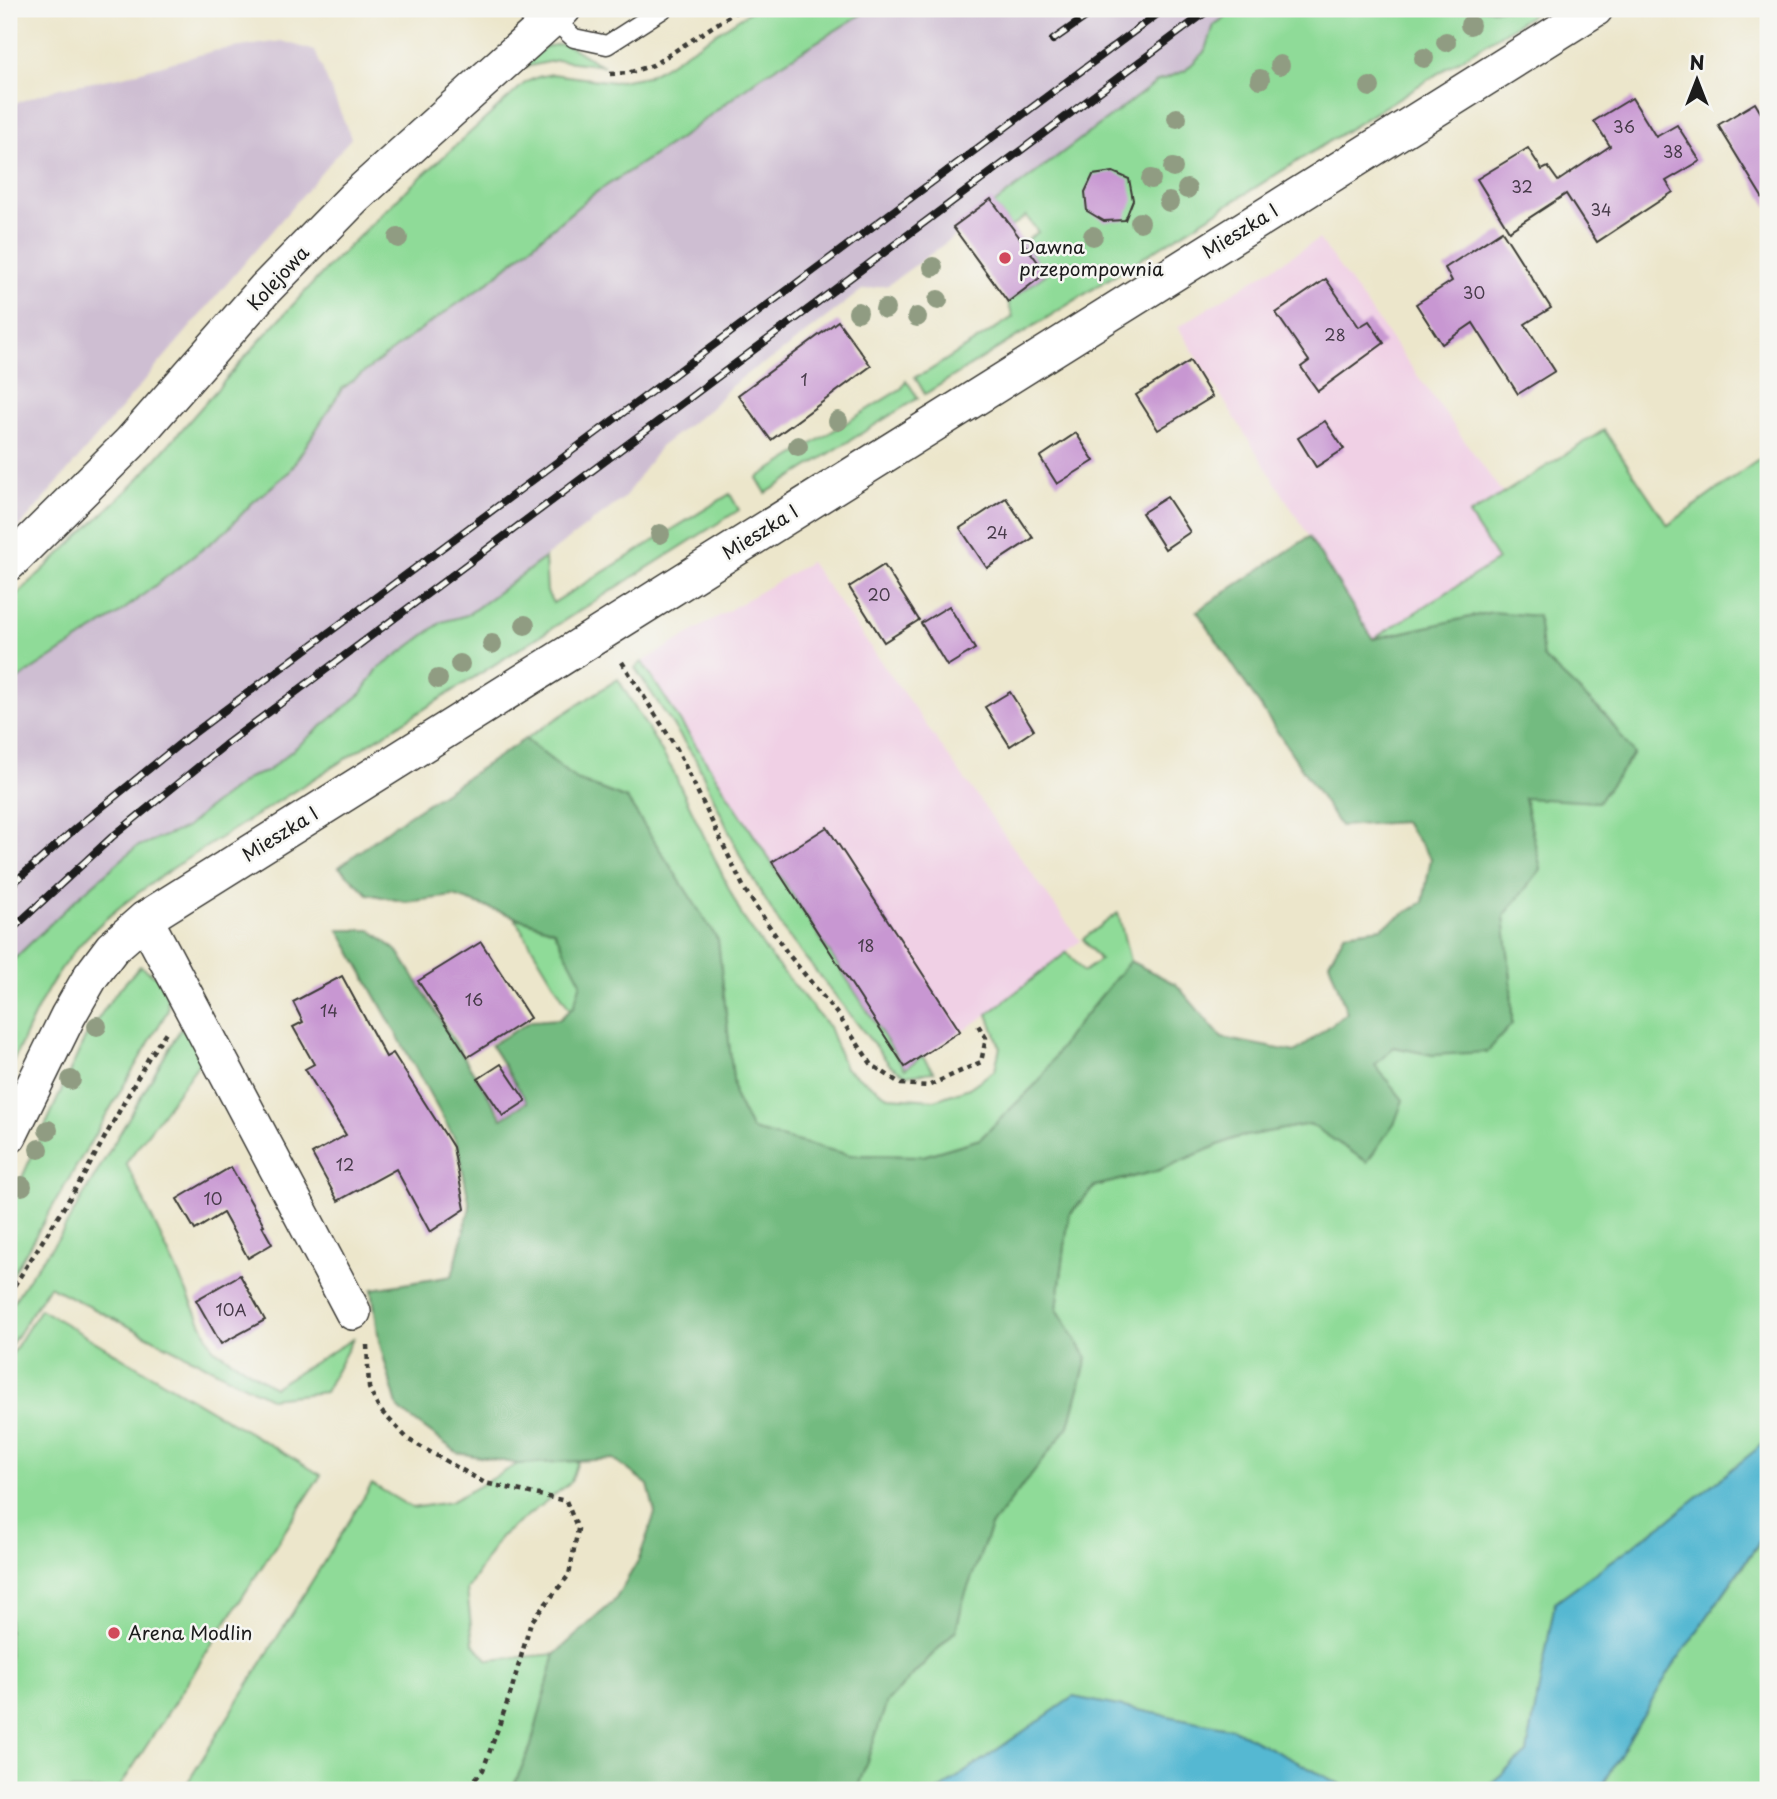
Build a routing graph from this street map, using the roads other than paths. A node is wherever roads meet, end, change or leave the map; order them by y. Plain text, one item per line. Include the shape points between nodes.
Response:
1 (663, 9) edge
2 (1595, 9) edge
3 (557, 13) edge
4 (9, 563) edge
5 (145, 919) junction
6 (9, 1136) edge
7 (353, 1312) road end

1 - 3 lane via 607,45 574,38
2 - 5 street, Mieszka I
3 - 4 street, Kolejowa via 354,198 265,289 130,443
5 - 6 street, Mieszka I via 112,948 91,976
5 - 7 street

